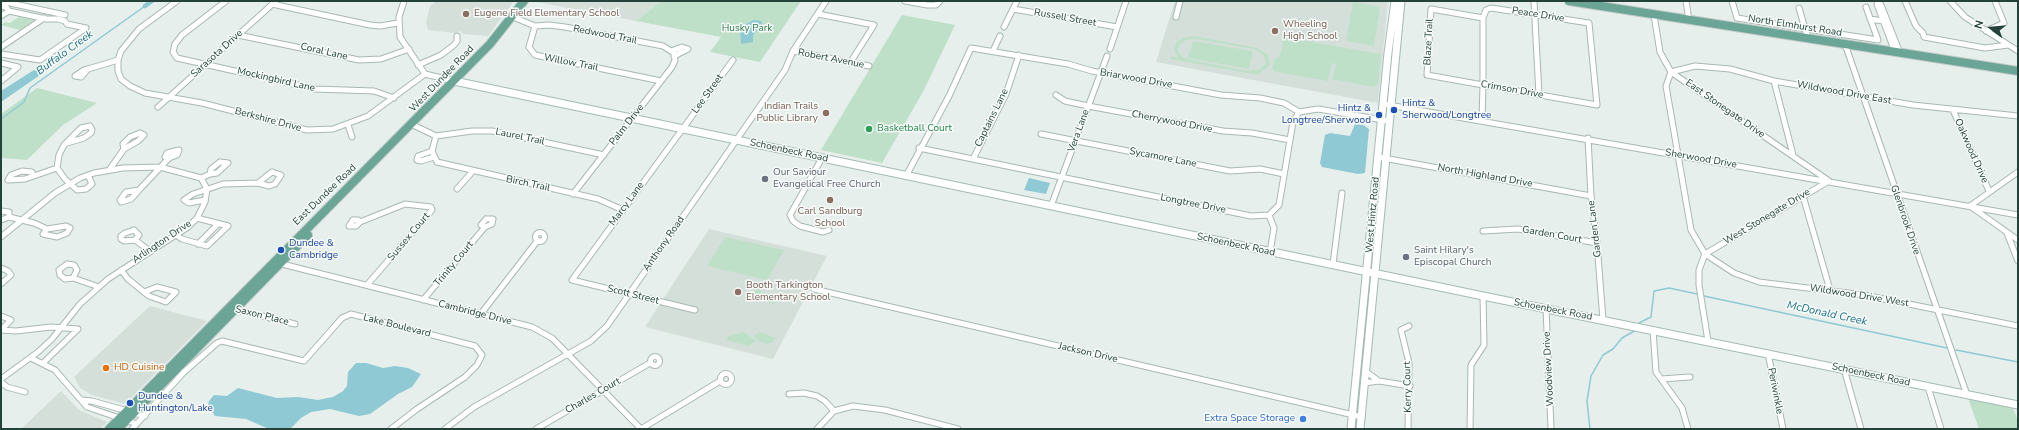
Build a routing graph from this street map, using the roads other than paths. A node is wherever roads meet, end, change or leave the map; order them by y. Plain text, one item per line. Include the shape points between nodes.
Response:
1 (1, 1) edge
2 (177, 1) edge
3 (226, 1) edge
4 (404, 1) edge
5 (524, 1) edge
6 (826, 1) edge
7 (905, 1) edge
8 (940, 1) edge
9 (1017, 1) edge
10 (1126, 1) edge
11 (1180, 1) edge
12 (1395, 1) edge
13 (1401, 1) edge
14 (1534, 1) edge
15 (1569, 1) edge
16 (1686, 1) edge
17 (1732, 1) edge
18 (1871, 1) edge
19 (1905, 1) edge
20 (1950, 1) edge
21 (1995, 1) edge
22 (1878, 2) edge
23 (274, 3) edge
24 (1612, 5) edge
25 (1, 6) edge
26 (1866, 7) dead end
27 (1799, 8) dead end
28 (1013, 9) junction
29 (9, 11) junction
30 (818, 14) junction
31 (65, 15) dead end
32 (1535, 15) junction
33 (1654, 15) junction
34 (1, 16) edge
35 (513, 17) junction
36 (1176, 17) dead end
37 (44, 18) junction
38 (1483, 18) junction
39 (1737, 18) junction
40 (1870, 19) junction
41 (1689, 20) junction
42 (1883, 21) junction
43 (398, 23) junction
44 (535, 26) junction
45 (1004, 27) dead end
46 (1117, 27) junction
47 (1739, 28) junction
48 (1805, 28) junction
49 (1986, 31) junction
50 (238, 34) junction
51 (457, 36) dead end
52 (1000, 36) dead end
53 (1808, 38) junction
54 (1845, 44) junction
55 (2008, 45) junction
56 (1, 48) edge
57 (409, 49) junction
58 (1110, 49) dead end
59 (793, 51) junction
60 (993, 51) junction
61 (2018, 51) edge
62 (1898, 52) junction
63 (1, 54) edge
64 (673, 54) joint
65 (1019, 55) junction
66 (1107, 56) dead end
67 (118, 60) junction
68 (733, 60) dead end
69 (850, 62) junction
70 (1, 63) edge
71 (205, 65) junction
72 (418, 65) junction
73 (869, 66) dead end
74 (89, 68) dead end
75 (2018, 71) edge
76 (1671, 72) junction
77 (1100, 73) junction
78 (425, 74) junction
79 (1427, 75) joint
80 (1, 81) edge
81 (454, 81) junction
82 (661, 81) junction
83 (1774, 81) junction
84 (1483, 86) junction
85 (1056, 95) dead end
86 (1539, 95) junction
87 (1862, 96) junction
88 (169, 97) junction
89 (394, 98) junction
90 (1383, 104) junction
91 (1391, 105) junction
92 (1597, 105) joint
93 (1088, 106) junction
94 (158, 107) dead end
95 (1953, 110) junction
96 (1299, 112) junction
97 (2018, 116) edge
98 (633, 118) junction
99 (1382, 120) junction
100 (1482, 120) junction
101 (1389, 121) junction
102 (411, 124) junction
103 (348, 125) junction
104 (683, 128) junction
105 (1041, 134) dead end
106 (436, 136) junction
107 (352, 137) dead end
108 (1588, 138) junction
109 (736, 139) junction
110 (1076, 140) junction
111 (1290, 140) junction
112 (67, 143) junction
113 (919, 148) junction
114 (124, 149) dead end
115 (432, 151) junction
116 (1676, 154) junction
117 (604, 155) junction
118 (1793, 155) junction
119 (434, 157) junction
120 (169, 158) dead end
121 (822, 158) junction
122 (1382, 158) junction
123 (973, 159) junction
124 (160, 167) junction
125 (370, 167) joint
126 (110, 169) junction
127 (58, 170) junction
128 (473, 171) junction
129 (2018, 172) edge
130 (210, 174) dead end
131 (1284, 174) junction
132 (88, 175) junction
133 (33, 176) dead end
134 (906, 176) junction
135 (201, 178) junction
136 (1062, 178) junction
137 (1829, 181) junction
138 (258, 183) dead end
139 (69, 184) junction
140 (207, 189) junction
141 (457, 189) dead end
142 (140, 190) dead end
143 (1989, 191) junction
144 (1342, 193) dead end
145 (1896, 193) junction
146 (573, 194) junction
147 (1591, 196) junction
148 (1804, 196) junction
149 (205, 200) junction
150 (1051, 206) junction
151 (1970, 206) junction
152 (623, 210) junction
153 (1, 211) edge
154 (1269, 215) junction
155 (2018, 215) edge
156 (9, 217) junction
157 (197, 218) junction
158 (1, 220) edge
159 (21, 220) junction
160 (360, 222) dead end
161 (218, 224) junction
162 (485, 227) dead end
163 (47, 229) dead end
164 (829, 230) dead end
165 (1483, 230) dead end
166 (2007, 233) junction
167 (176, 235) junction
168 (1, 237) edge
169 (135, 240) dead end
170 (538, 240) dead end
171 (2018, 240) edge
172 (1597, 243) junction
173 (198, 244) junction
174 (150, 251) junction
175 (1270, 252) junction
176 (1705, 254) junction
177 (2018, 261) edge
178 (276, 263) junction
179 (1334, 264) junction
180 (2, 270) edge
181 (121, 270) junction
182 (1371, 272) junction
183 (73, 278) dead end
184 (572, 280) joint
185 (1, 284) edge
186 (367, 285) junction
187 (99, 287) junction
188 (814, 289) dead end
189 (1830, 290) junction
190 (144, 292) junction
191 (630, 294) junction
192 (1483, 296) junction
193 (423, 300) junction
194 (1546, 308) junction
195 (232, 309) junction
196 (1937, 309) junction
197 (695, 310) dead end
198 (480, 315) junction
199 (1, 316) edge
200 (1603, 320) junction
201 (295, 324) dead end
202 (1409, 326) dead end
203 (2018, 326) edge
204 (62, 327) junction
205 (1, 330) edge
206 (1653, 330) junction
207 (1708, 341) junction
208 (569, 354) junction
209 (1768, 354) junction
210 (31, 358) junction
211 (43, 363) junction
212 (650, 363) dead end
213 (1844, 369) junction
214 (1365, 371) junction
215 (1690, 377) dead end
216 (1661, 379) junction
217 (1, 380) edge
218 (720, 381) dead end
219 (1379, 381) junction
220 (1364, 383) junction
221 (1410, 386) junction
222 (1928, 387) junction
223 (603, 390) junction
224 (25, 392) dead end
225 (789, 394) dead end
226 (1967, 395) junction
227 (82, 400) junction
228 (2018, 405) edge
229 (834, 411) junction
230 (1353, 415) junction
231 (126, 416) junction
232 (145, 416) junction
233 (1362, 417) junction
234 (137, 424) junction
235 (109, 429) edge
236 (118, 429) edge
237 (132, 429) edge
238 (391, 429) edge
239 (445, 429) edge
240 (536, 429) edge
241 (641, 429) edge
242 (817, 429) edge
243 (958, 429) edge
244 (1351, 429) edge
245 (1360, 429) edge
246 (1408, 429) edge
247 (1470, 429) edge
248 (1551, 429) edge
249 (1688, 429) edge
250 (1783, 429) edge
251 (1860, 429) edge
252 (1941, 429) edge

1 - 31 street
2 - 67 street via 139,29 121,51
3 - 71 street, Mockingbird Lane via 182,35 175,44 173,52 177,58
4 - 43 street
5 - 35 main road, West Dundee Road
6 - 30 street, Anthony Road
7 - 8 street via 936,5
9 - 28 street
10 - 46 street
11 - 36 street
12 - 90 main road, West Hintz Road
13 - 91 main road, West Hintz Road
14 - 32 street
15 - 24 main road, North Elmhurst Road
16 - 41 street
17 - 39 street
18 - 22 street
19 - 55 street via 1924,37 1984,48
20 - 49 street via 1961,14
21 - 49 street via 2004,23
22 - 42 street
22 - 62 street
23 - 43 street via 370,25
23 - 50 street, Sarasota Drive
24 - 33 main road, North Elmhurst Road
25 - 29 street
26 - 40 street
27 - 48 street
28 - 45 street
28 - 46 street, Russell Street
29 - 34 street
29 - 37 street
30 - 59 street, Anthony Road
30 - 69 street via 874,25
32 - 38 street, Peace Drive via 1496,8 1488,9
32 - 86 street
32 - 92 street, Peace Drive via 1589,23
33 - 41 main road, North Elmhurst Road
33 - 76 street, East Stonegate Drive via 1660,52
35 - 44 street
35 - 81 main road, West Dundee Road
37 - 56 street
37 - 63 street via 53,18 86,28 40,60
38 - 79 street, Blaze Trail via 1431,9
38 - 84 street
39 - 47 street
39 - 48 street
40 - 42 street
40 - 48 street via 1878,40
41 - 47 main road, North Elmhurst Road
42 - 62 street
43 - 57 street via 400,37
44 - 64 street, Redwood Trail via 565,27 663,46
44 - 82 street, Willow Trail via 529,47 535,55
46 - 58 street
47 - 53 main road, North Elmhurst Road
48 - 53 street
49 - 55 street
50 - 57 street, Coral Lane via 358,60 381,59
50 - 71 street, Sarasota Drive
51 - 72 street via 454,45 441,55
52 - 60 street
53 - 54 main road, North Elmhurst Road
54 - 62 main road, North Elmhurst Road
54 - 87 street, Glenbrook Drive
55 - 61 street
57 - 72 street
59 - 69 street, Robert Avenue
59 - 109 street, Anthony Road via 785,70
60 - 65 street, Briarwood Drive
60 - 113 street, Briarwood Drive via 971,48 949,96
62 - 75 main road, North Elmhurst Road
64 - 82 street, Palm Drive via 672,67
65 - 77 street, Briarwood Drive
65 - 123 street, Captains Lane via 1006,94
66 - 77 street, Vera Lane
67 - 74 street
67 - 88 street, Berkshire Drive via 121,79 130,86 145,93
68 - 104 street, Lee Street
69 - 73 street, Robert Avenue
70 - 80 street via 18,67
71 - 88 street, Sarasota Drive
71 - 89 street, Mockingbird Lane via 315,89 374,91
72 - 78 street
76 - 83 street, Wildwood Drive East via 1695,66 1730,69
76 - 116 street via 1666,86
76 - 118 street, East Stonegate Drive
77 - 93 street, Vera Lane
77 - 96 street, Briarwood Drive via 1222,95 1267,99 1284,103
78 - 81 street
78 - 89 street, Berkshire Drive
79 - 84 street, Crimson Drive
81 - 98 main road, Schoenbeck Road
81 - 102 main road, West Dundee Road
82 - 98 street, Palm Drive
83 - 87 street, Wildwood Drive East
83 - 118 street
84 - 86 street, Crimson Drive
84 - 100 street
85 - 93 street, Cherrywood Drive via 1065,101
86 - 92 street, Crimson Drive
87 - 95 street, Wildwood Drive East
87 - 145 street, Glenbrook Drive
88 - 94 street, Sarasota Drive
88 - 103 street, Berkshire Drive via 306,130 333,129
89 - 103 street, Berkshire Drive via 368,116
90 - 91 street, Sherwood Drive
90 - 99 main road, West Hintz Road
91 - 100 street, Sherwood Drive
91 - 101 main road, West Hintz Road
93 - 110 street, Vera Lane
93 - 111 street, Cherrywood Drive via 1223,131
95 - 97 street, Wildwood Drive East
95 - 143 street, Oakwood Drive
96 - 99 street via 1318,109
96 - 111 street via 1293,122
98 - 104 main road, Schoenbeck Road
98 - 117 street, Palm Drive
99 - 101 street
99 - 122 main road, West Hintz Road
100 - 108 street, Sherwood Drive
101 - 122 main road, West Hintz Road
102 - 106 street
102 - 125 main road, West Dundee Road
103 - 107 street
104 - 109 main road, Schoenbeck Road
104 - 152 street, Marcy Lane
105 - 110 street, Sycamore Lane
106 - 115 street
106 - 117 street, Laurel Trail via 492,131
108 - 116 street, Sherwood Drive
108 - 147 street, Garden Lane
109 - 121 main road, Schoenbeck Road
109 - 191 street, Anthony Road
110 - 131 street, Sycamore Lane via 1230,171 1260,170
110 - 136 street, Vera Lane
111 - 131 street
112 - 112 street via 91,133 90,126 81,128
112 - 127 street via 59,155
113 - 123 street, Longtree Drive
113 - 134 street
114 - 126 street
115 - 119 street
115 - 119 street via 418,156 417,160
116 - 137 street, Sherwood Drive
116 - 176 street via 1691,230
117 - 146 street, Palm Drive
118 - 137 street, East Stonegate Drive
119 - 128 street, Birch Trail via 437,162
120 - 124 street
121 - 134 main road, Schoenbeck Road
121 - 164 street via 790,215 800,226 823,232
122 - 147 street, North Highland Drive
122 - 182 main road, West Hintz Road
123 - 136 street, Longtree Drive
124 - 126 street
124 - 135 street
124 - 142 street
125 - 178 main road, East Dundee Road via 354,180
126 - 132 street
127 - 133 street
127 - 139 street
128 - 141 street
128 - 146 street, Birch Trail
129 - 143 street
130 - 135 street
131 - 154 street via 1279,205
132 - 139 street
132 - 139 street via 92,184 86,189 77,190
134 - 150 main road, Schoenbeck Road
135 - 140 street
136 - 150 street, Vera Lane
136 - 154 street, Longtree Drive via 1251,216
137 - 145 street, Sherwood Drive
137 - 148 street, West Stonegate Drive
138 - 140 street via 223,184
139 - 159 street
140 - 149 street, Arlington Drive
140 - 149 street via 184,200 189,203
143 - 151 street
144 - 179 street
145 - 151 street, Sherwood Drive
145 - 196 street, Glenbrook Drive
146 - 152 street, Birch Trail via 598,199
147 - 172 street, Garden Lane
148 - 176 street, West Stonegate Drive
148 - 189 street
149 - 157 street, Arlington Drive
150 - 175 main road, Schoenbeck Road
151 - 155 street, Sherwood Drive
151 - 166 street
152 - 184 street, Marcy Lane
153 - 156 street via 9,212
154 - 175 street via 1274,228
156 - 158 street
156 - 159 street
157 - 161 street
157 - 167 street, Arlington Drive
159 - 163 street
159 - 168 street
160 - 186 street, Sussex Court via 405,204 431,207 432,210
161 - 173 street
161 - 173 street via 228,226 207,246
162 - 193 street, Trinity Court
165 - 172 street, Garden Court via 1518,229
166 - 171 street
166 - 177 street
167 - 173 street
167 - 174 street, Arlington Drive
169 - 174 street
170 - 198 street
172 - 200 street, Garden Lane
174 - 181 street, Arlington Drive
175 - 179 main road, Schoenbeck Road
176 - 189 street, Wildwood Drive West via 1734,273 1759,282
176 - 207 street via 1699,270 1699,285
178 - 186 street, Cambridge Drive
178 - 195 main road, East Dundee Road
179 - 182 main road, Schoenbeck Road
180 - 185 street via 8,271 11,275
181 - 187 street, Arlington Drive
181 - 190 street
182 - 192 main road, Schoenbeck Road
182 - 214 main road, West Hintz Road
182 - 230 main road, West Hintz Road
183 - 187 street
184 - 191 street, Scott Street
186 - 193 street, Cambridge Drive
187 - 204 street, Arlington Drive via 80,304
188 - 230 street, Jackson Drive
189 - 196 street, Wildwood Drive West
190 - 190 street via 166,302 176,292 157,287
191 - 197 street, Scott Street
191 - 208 street, Anthony Road via 607,326
192 - 194 main road, Schoenbeck Road
192 - 247 street via 1484,345 1471,365
193 - 198 street, Cambridge Drive
194 - 200 main road, Schoenbeck Road
194 - 248 street, Woodview Drive
195 - 201 street, Saxon Place
195 - 231 main road, East Dundee Road
196 - 203 street, Wildwood Drive West
196 - 226 street, Glenbrook Drive
198 - 208 street, Cambridge Drive via 532,327 552,338
199 - 205 street via 11,320
200 - 206 main road, Schoenbeck Road
202 - 221 street, Kerry Court via 1401,330 1409,364
204 - 205 street
204 - 210 street, Arlington Drive
204 - 211 street via 78,329
206 - 207 main road, Schoenbeck Road
206 - 216 street via 1655,366
207 - 209 main road, Schoenbeck Road
208 - 223 street, Cambridge Drive
208 - 239 street, Anthony Road via 474,407
209 - 213 main road, Schoenbeck Road
209 - 250 street, Periwinkle
210 - 211 street
210 - 217 street, Arlington Drive
211 - 227 street via 55,370
212 - 223 street, Charles Court
213 - 222 main road, Schoenbeck Road
213 - 251 street
214 - 219 street
214 - 220 main road, West Hintz Road
215 - 216 street
216 - 249 street via 1682,408
217 - 224 street via 7,387
218 - 241 street
219 - 220 street
219 - 221 street
220 - 233 main road, West Hintz Road
221 - 246 street, Kerry Court
222 - 226 main road, Schoenbeck Road
222 - 252 street
223 - 240 street, Charles Court
223 - 241 street, Cambridge Drive
225 - 229 street via 804,393 817,396
226 - 228 main road, Schoenbeck Road
227 - 231 street via 92,401
227 - 231 street via 87,407
229 - 242 street
229 - 243 street via 853,406 884,410
230 - 233 street, Jackson Drive
230 - 244 main road, West Hintz Road
231 - 232 street
231 - 234 street
231 - 235 main road, East Dundee Road
231 - 236 main road, East Dundee Road
232 - 234 street, Lake Boulevard
232 - 238 street, Lake Boulevard via 184,372 217,343 304,361 342,318 352,314 475,346 482,355 478,365 466,377
233 - 245 main road, West Hintz Road
234 - 237 street, Lake Boulevard

